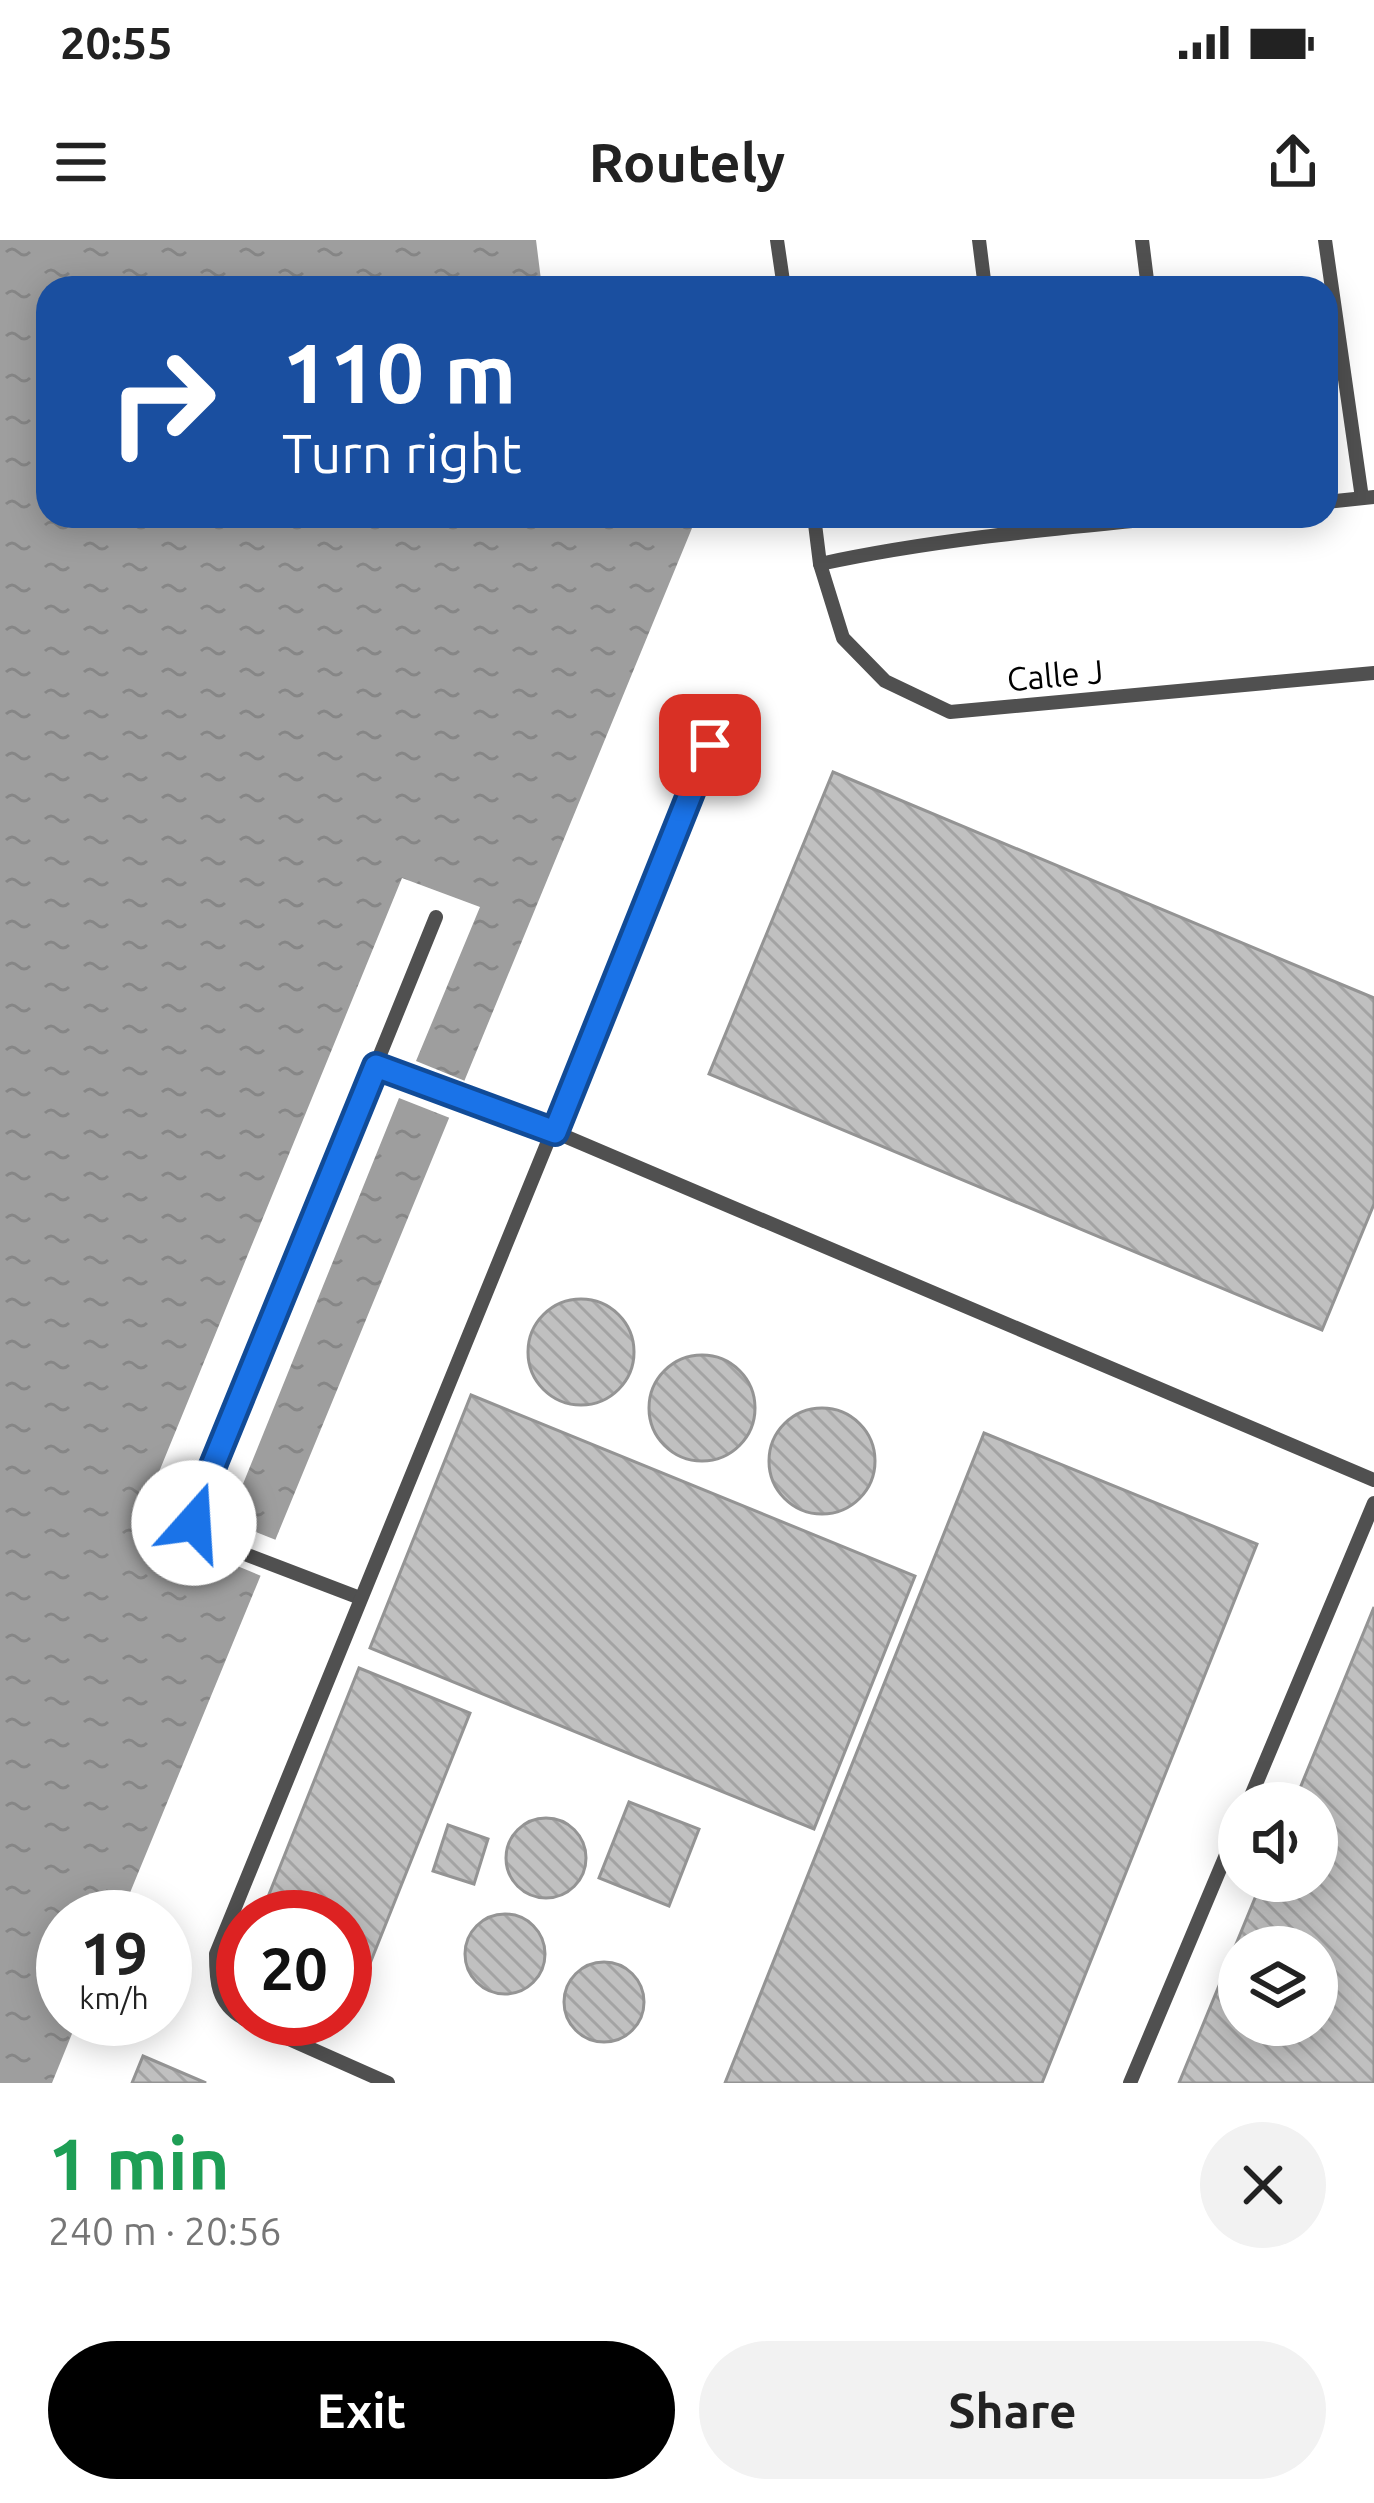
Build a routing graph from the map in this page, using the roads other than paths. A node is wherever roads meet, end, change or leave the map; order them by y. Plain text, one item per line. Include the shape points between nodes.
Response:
1 (778, 240) edge
2 (979, 240) edge
3 (1142, 240) edge
4 (1325, 240) edge
5 (782, 276) edge
6 (984, 276) edge
7 (1146, 276) edge
8 (1331, 276) edge
9 (1338, 318) edge
10 (1368, 498) edge
11 (1338, 501) edge
12 (816, 528) edge
13 (997, 528) edge
14 (820, 564) junction
15 (1374, 673) edge
16 (710, 745) dead end
17 (436, 917) dead end
18 (376, 1066) junction
19 (555, 1132) junction
20 (1374, 1480) edge
21 (1374, 1503) edge
22 (360, 1598) junction
23 (1257, 1782) edge
24 (1218, 1874) edge
25 (242, 1890) edge
26 (305, 2046) edge
27 (388, 2083) edge
28 (1130, 2083) edge

1 - 5 lane
2 - 6 lane
3 - 7 lane
4 - 8 lane
9 - 10 lane
10 - 11 lane
12 - 14 lane, Calle J
13 - 14 lane
14 - 15 lane, Calle J via 843,638 885,681 950,712
16 - 19 lane
17 - 18 lane
18 - 19 lane
18 - 22 lane via 194,1523 200,1537
19 - 20 lane
19 - 22 lane
21 - 23 lane
22 - 25 lane
24 - 28 lane
26 - 27 lane

